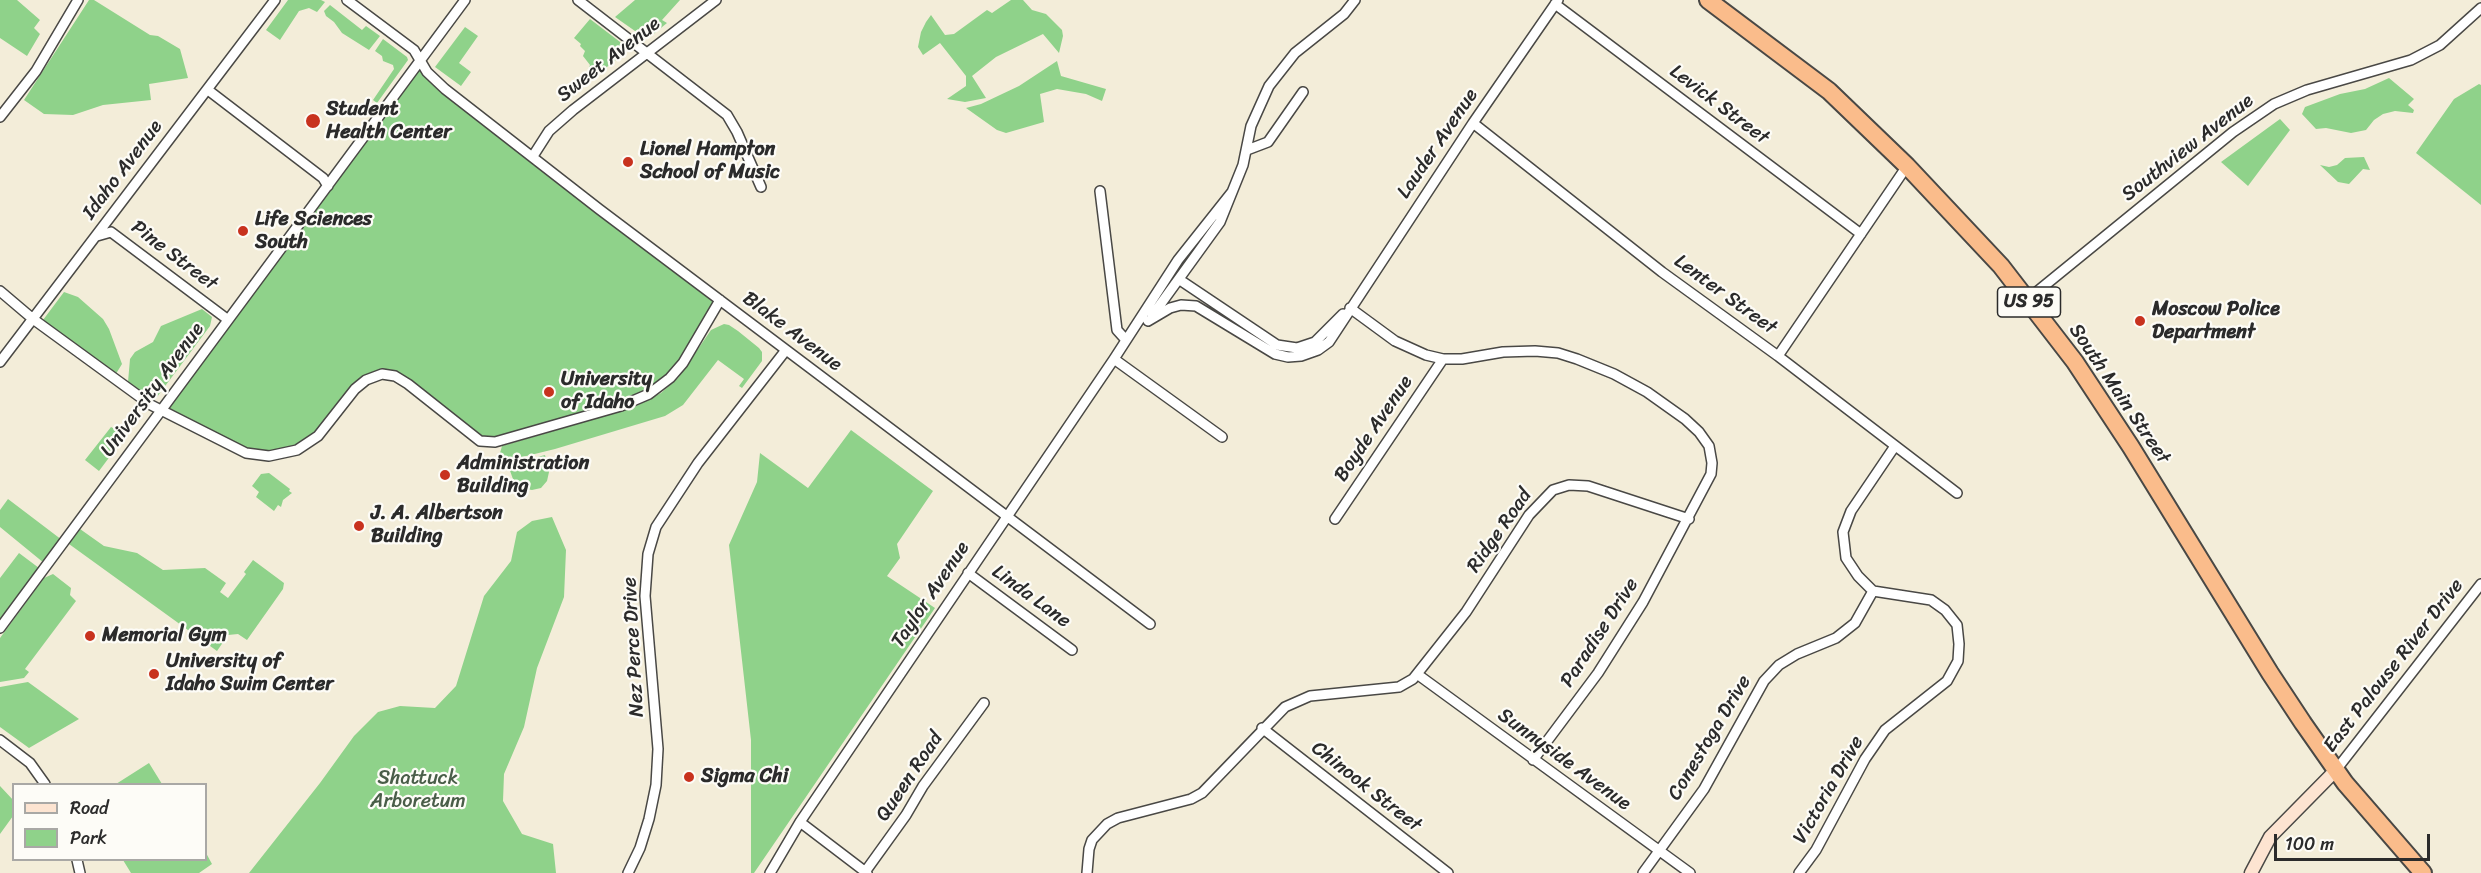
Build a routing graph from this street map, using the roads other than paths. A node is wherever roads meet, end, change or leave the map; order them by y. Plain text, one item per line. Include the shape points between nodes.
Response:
1 (78, 0) edge
2 (275, 0) edge
3 (347, 0) edge
4 (465, 0) edge
5 (578, 0) edge
6 (716, 0) edge
7 (1355, 0) edge
8 (1708, 0) edge
9 (1557, 2) edge
10 (2481, 8) edge
11 (647, 53) junction
12 (421, 60) junction
13 (208, 90) junction
14 (1304, 92) dead end
15 (0, 117) edge
16 (1473, 123) junction
17 (1247, 150) junction
18 (532, 156) junction
19 (1908, 166) junction
20 (328, 186) junction
21 (761, 187) dead end
22 (1100, 191) dead end
23 (1232, 192) junction
24 (1860, 234) junction
25 (97, 236) junction
26 (1179, 280) junction
27 (0, 291) edge
28 (1157, 292) junction
29 (2028, 299) junction
30 (720, 300) junction
31 (1350, 309) junction
32 (33, 319) junction
33 (227, 319) junction
34 (1148, 321) junction
35 (1126, 340) junction
36 (786, 350) junction
37 (1778, 356) junction
38 (1114, 358) junction
39 (1443, 359) junction
40 (0, 362) edge
41 (162, 409) junction
42 (1222, 437) dead end
43 (1895, 446) junction
44 (1958, 493) dead end
45 (1006, 517) junction
46 (1335, 519) dead end
47 (1689, 519) junction
48 (968, 573) junction
49 (2481, 584) edge
50 (1873, 591) junction
51 (1150, 624) dead end
52 (0, 628) edge
53 (1072, 650) dead end
54 (1417, 674) junction
55 (984, 703) dead end
56 (1262, 728) junction
57 (0, 740) edge
58 (1533, 760) junction
59 (2336, 770) junction
60 (44, 783) edge
61 (800, 822) junction
62 (1660, 852) junction
63 (1444, 872) edge
64 (628, 873) edge
65 (770, 873) edge
66 (866, 873) edge
67 (1088, 873) edge
68 (1643, 873) edge
69 (1690, 873) edge
70 (1799, 873) edge
71 (2251, 873) edge
72 (2423, 873) edge

1 - 15 street via 36,71
2 - 13 street, Idaho Avenue
3 - 12 street, Blake Avenue via 414,50
4 - 12 street, University Avenue
5 - 11 street
6 - 11 street, Sweet Avenue
7 - 17 street, Taylor Avenue via 1344,14 1295,53 1269,86 1251,126
8 - 19 highway, South Main Street / US 95 via 1829,91
9 - 16 street, Lauder Avenue
9 - 24 street, Levick Street
10 - 29 street, Southview Avenue via 2440,45 2411,60 2317,87 2274,104 2233,132
11 - 18 street, Sweet Avenue via 549,131
11 - 21 street via 727,115
12 - 18 street, Blake Avenue via 427,72 446,89
12 - 20 street, University Avenue
13 - 20 street via 323,178
13 - 25 street, Idaho Avenue
14 - 17 street via 1268,142
16 - 31 street, Lauder Avenue
16 - 37 street, Lenter Street via 1662,272
17 - 23 street, Taylor Avenue
18 - 30 street, Blake Avenue
19 - 24 street
19 - 29 highway, South Main Street / US 95
20 - 33 street, University Avenue
22 - 35 street via 1117,330
23 - 26 street, Taylor Avenue via 1220,222
23 - 28 street, Taylor Avenue
24 - 37 street
25 - 32 street, Idaho Avenue
25 - 33 street, Pine Street via 111,232
26 - 28 street, Taylor Avenue
26 - 31 street, Lauder Avenue via 1277,345 1297,348 1315,342
26 - 34 street, Taylor Avenue
27 - 32 street
28 - 35 street, Taylor Avenue
29 - 59 highway, South Main Street / US 95 via 2131,447 2270,673
30 - 36 street, Blake Avenue
30 - 41 street via 682,363 649,394 621,406 495,442 480,441 408,384 382,374 355,389 318,436 297,450 282,454 246,453
31 - 34 street, Lauder Avenue via 1329,342 1318,350 1288,357 1261,347 1196,306 1170,308
31 - 39 street via 1395,341
32 - 40 street, Idaho Avenue
32 - 41 street via 151,405
33 - 41 street, University Avenue
34 - 35 street, Taylor Avenue
35 - 38 street, Taylor Avenue
36 - 45 street, Blake Avenue
36 - 64 street, Nez Perce Drive via 698,463 656,527 648,554 645,596 658,749 656,785 640,848
37 - 43 street, Lenter Street
38 - 42 street
38 - 45 street, Taylor Avenue
39 - 46 street, Boyde Avenue
39 - 47 street via 1503,352 1558,353 1606,370 1647,392 1685,419 1709,446 1711,474
41 - 52 street, University Avenue
43 - 44 street, Lenter Street
43 - 50 street via 1851,511 1843,532 1846,558
45 - 48 street, Taylor Avenue
45 - 51 street, Blake Avenue
47 - 54 street, Ridge Road via 1588,486 1569,485 1553,490 1529,515 1467,612
47 - 58 street, Paradise Drive via 1598,673
48 - 53 street, Linda Lane
48 - 61 street, Taylor Avenue
49 - 59 street, East Palouse River Drive
50 - 62 street, Conestoga Drive via 1855,622 1836,638 1797,654 1764,681 1704,789
50 - 70 street, Victoria Drive via 1931,600 1945,610 1957,625 1958,661 1947,681 1885,730
54 - 56 street, Ridge Road via 1399,687 1296,700
54 - 58 street, Sunnyside Avenue
55 - 66 street, Queen Road
56 - 63 street, Chinook Street
56 - 67 street, Ridge Road via 1202,793 1107,824 1092,840
57 - 60 street via 30,763
58 - 62 street, Sunnyside Avenue
59 - 71 street via 2270,837
59 - 72 highway, South Main Street / US 95
61 - 65 street, Taylor Avenue
61 - 66 street
62 - 68 street, Conestoga Drive
62 - 69 street, Sunnyside Avenue

